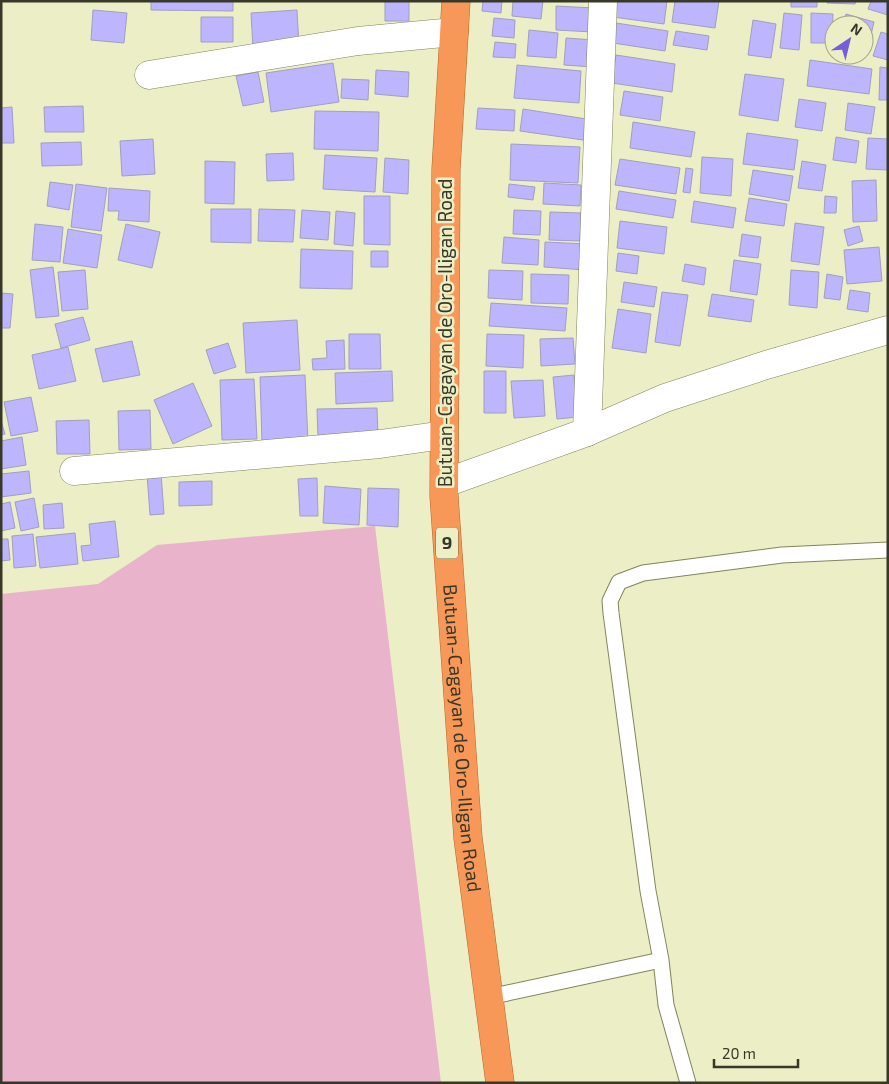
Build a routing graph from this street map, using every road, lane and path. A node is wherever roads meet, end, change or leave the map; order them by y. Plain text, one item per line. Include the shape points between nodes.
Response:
1 (456, 1) edge
2 (603, 1) edge
3 (454, 32) junction
4 (149, 75) dead end
5 (888, 330) edge
6 (587, 432) junction
7 (444, 435) junction
8 (74, 472) dead end
9 (445, 483) junction
10 (888, 550) edge
11 (660, 960) junction
12 (489, 997) junction
13 (500, 1083) edge
14 (688, 1083) edge

1 - 3 highway, Butuan-Cagayan de Oro-Iligan Road / 9
2 - 6 street
3 - 4 street via 358,40
3 - 7 highway, Butuan-Cagayan de Oro-Iligan Road / 9 via 446,169
5 - 6 street via 665,398
6 - 9 street
7 - 8 street via 380,444
7 - 9 highway, Butuan-Cagayan de Oro-Iligan Road / 9
9 - 12 highway, Butuan-Cagayan de Oro-Iligan Road / 9 via 468,838
10 - 11 lane via 782,555 643,573 619,582 614,589 610,601 611,614
11 - 12 lane
11 - 14 lane via 666,1005
12 - 13 highway, Butuan-Cagayan de Oro-Iligan Road / 9

